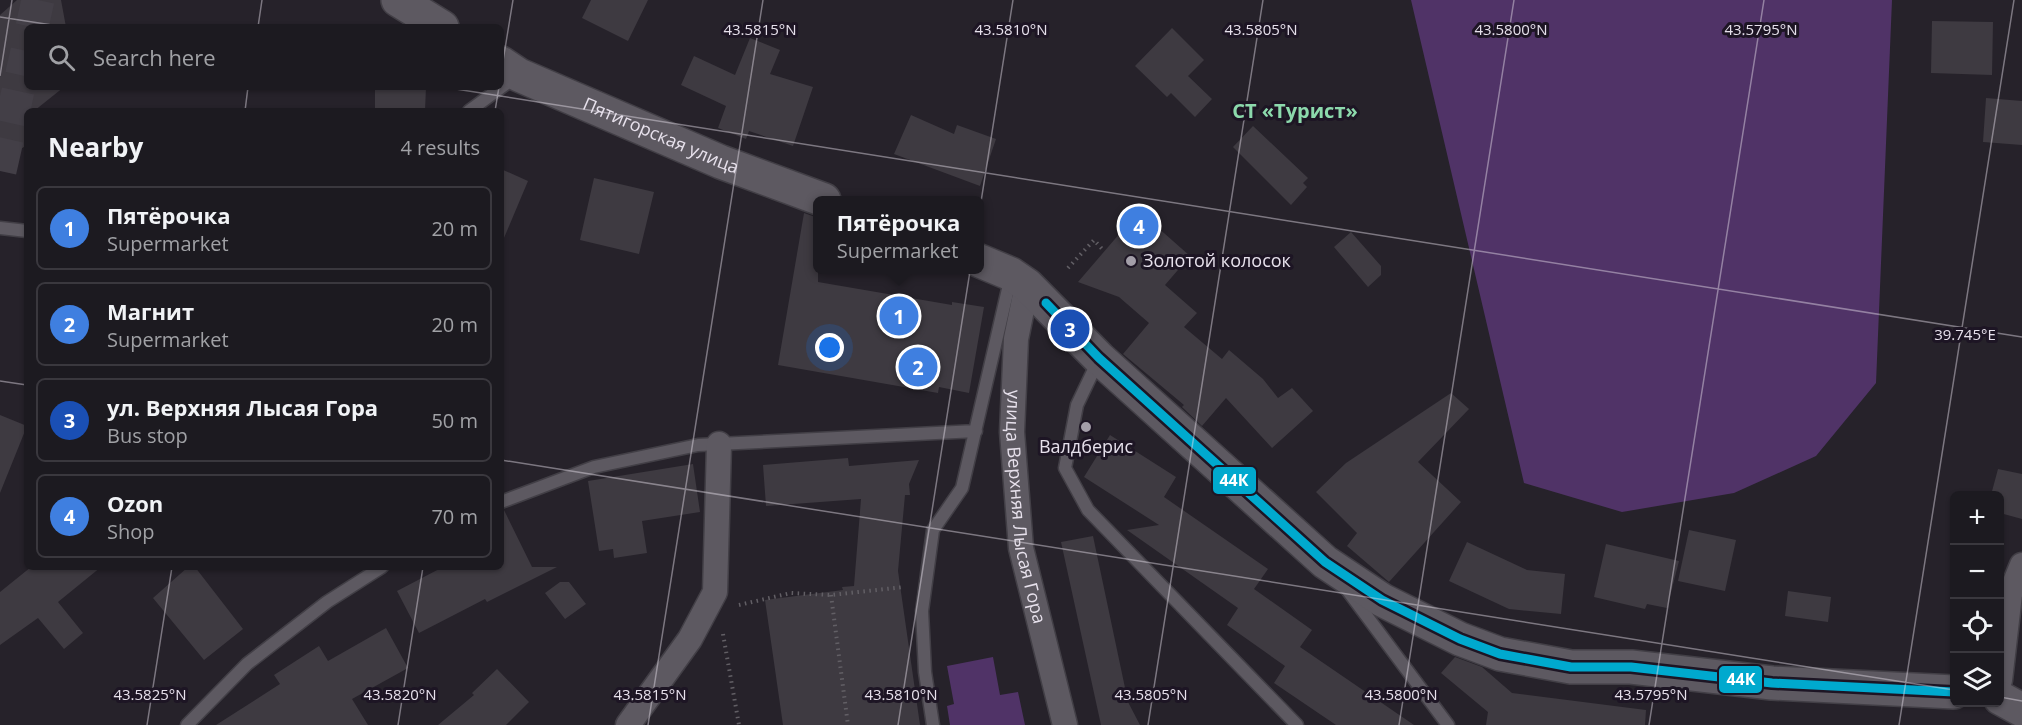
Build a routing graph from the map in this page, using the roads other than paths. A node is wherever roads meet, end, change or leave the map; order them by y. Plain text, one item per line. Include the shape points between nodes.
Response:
1 (398, 0) edge
2 (437, 24) edge
3 (510, 69) edge
4 (490, 90) edge
5 (472, 108) edge
6 (813, 197) edge
7 (0, 228) edge
8 (24, 231) edge
9 (984, 263) edge
10 (1019, 280) junction
11 (1099, 358) junction
12 (976, 431) junction
13 (719, 444) junction
14 (504, 501) edge
15 (1325, 562) junction
16 (2022, 565) edge
17 (377, 570) edge
18 (2003, 653) edge
19 (1950, 692) edge
20 (2004, 700) edge
21 (2022, 710) edge
22 (187, 725) edge
23 (628, 725) edge
24 (933, 725) edge
25 (1065, 725) edge
26 (1297, 725) edge
27 (1448, 725) edge

1 - 2 street
3 - 6 street, Пятигорская улица via 721,162
4 - 5 lane
7 - 8 lane
9 - 10 street
10 - 11 street
10 - 12 lane
10 - 25 street, улица Верхняя Лысая Гора via 1013,410 1021,548
11 - 15 street
11 - 26 lane via 1077,405 1065,468 1088,510
12 - 13 lane
12 - 24 lane via 962,488 933,530 922,611
13 - 14 lane via 594,467
13 - 23 street via 715,592 690,639
15 - 19 street via 1382,600 1460,639 1533,662 1570,667 1631,667 1817,686
15 - 27 lane
16 - 18 street via 2010,594
17 - 22 lane via 327,602 247,664
20 - 21 street

